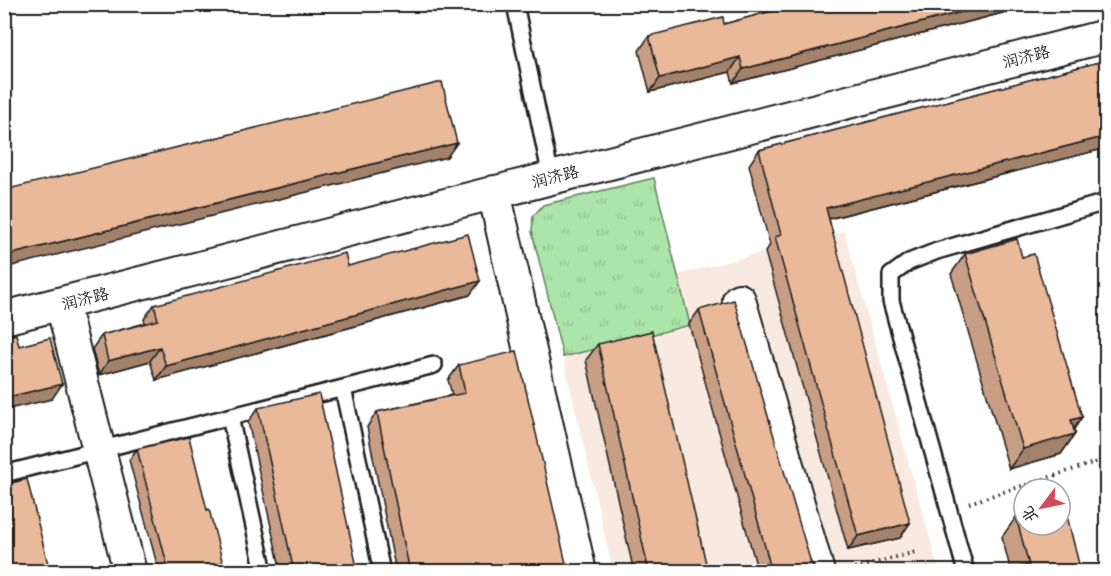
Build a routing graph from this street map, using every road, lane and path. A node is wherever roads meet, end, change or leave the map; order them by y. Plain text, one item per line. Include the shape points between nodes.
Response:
1 (515, 4) edge
2 (1107, 36) edge
3 (551, 177) junction
4 (494, 192) junction
5 (1107, 202) edge
6 (739, 300) dead end
7 (62, 303) junction
8 (4, 318) edge
9 (434, 365) dead end
10 (343, 388) junction
11 (230, 417) junction
12 (99, 450) junction
13 (1107, 459) edge
14 (4, 474) edge
15 (949, 509) junction
16 (915, 552) dead end
17 (130, 572) edge
18 (264, 572) edge
19 (382, 572) edge
20 (580, 572) edge
21 (818, 572) edge
22 (842, 572) edge
23 (966, 572) edge

1 - 3 lane
2 - 3 street, 润济路
3 - 4 street, 润济路
4 - 7 street, 润济路
4 - 20 street
5 - 15 lane via 937,251 909,262 891,275 891,301
6 - 21 street
7 - 8 street, 润济路
7 - 12 street
9 - 10 lane
10 - 11 lane
10 - 19 lane
11 - 12 lane
11 - 18 lane
12 - 14 lane
12 - 17 street
13 - 15 path
15 - 23 lane
16 - 22 path

